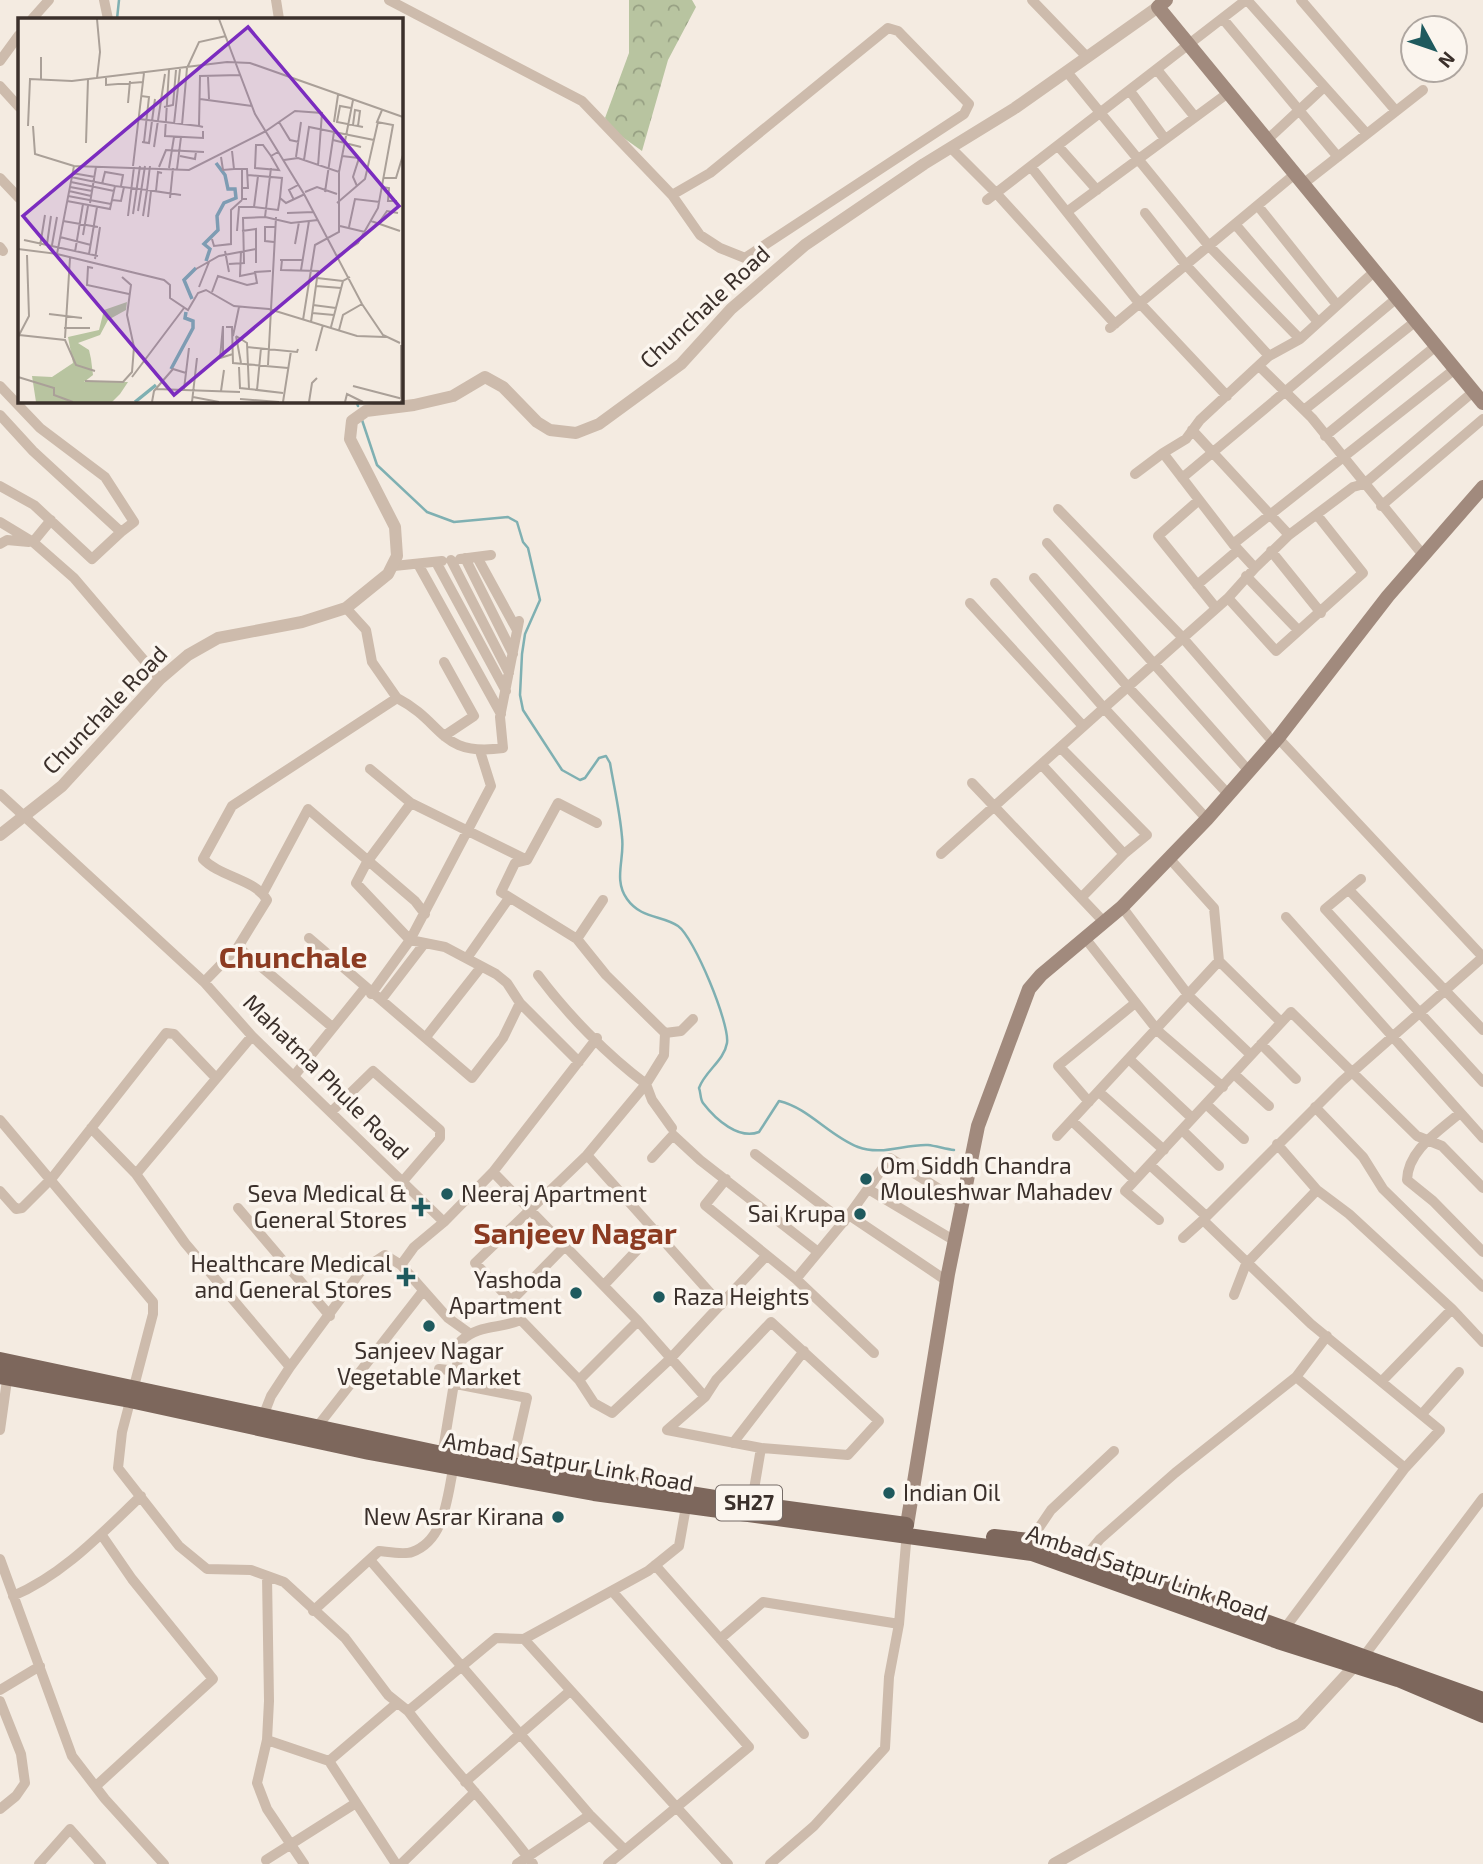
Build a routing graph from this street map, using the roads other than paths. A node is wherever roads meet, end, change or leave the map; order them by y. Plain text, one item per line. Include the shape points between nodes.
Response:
1 (49, 0) edge
2 (104, 0) edge
3 (276, 0) edge
4 (389, 0) edge
5 (1032, 0) edge
6 (1247, 0) edge
7 (1301, 0) edge
8 (1162, 4) edge
9 (33, 18) edge
10 (108, 18) edge
11 (279, 18) edge
12 (1223, 19) junction
13 (18, 36) edge
14 (1190, 46) junction
15 (1087, 57) junction
16 (0, 61) edge
17 (1158, 71) junction
18 (1066, 72) junction
19 (0, 86) edge
20 (1324, 87) junction
21 (1423, 90) dead end
22 (1130, 92) junction
23 (1228, 93) junction
24 (18, 106) edge
25 (1299, 111) junction
26 (1396, 111) junction
27 (1102, 113) junction
28 (1195, 117) junction
29 (1367, 134) junction
30 (1165, 139) junction
31 (1267, 140) junction
32 (1058, 146) junction
33 (951, 148) junction
34 (1338, 157) junction
35 (1137, 160) junction
36 (1031, 167) junction
37 (0, 178) edge
38 (1299, 179) junction
39 (1097, 190) junction
40 (672, 195) junction
41 (992, 196) junction
42 (18, 197) edge
43 (1258, 206) junction
44 (1068, 211) junction
45 (1145, 213) dead end
46 (1236, 224) junction
47 (1209, 246) junction
48 (1186, 265) junction
49 (1375, 271) junction
50 (1397, 298) junction
51 (1140, 303) junction
52 (1337, 305) junction
53 (1416, 321) junction
54 (1318, 322) junction
55 (1300, 339) junction
56 (1436, 346) junction
57 (1269, 356) junction
58 (1259, 366) junction
59 (1455, 369) junction
60 (0, 386) edge
61 (1284, 390) junction
62 (1473, 391) junction
63 (1227, 396) junction
64 (1483, 403) edge
65 (381, 405) edge
66 (1304, 410) junction
67 (0, 415) edge
68 (1483, 419) edge
69 (1192, 430) junction
70 (1325, 436) junction
71 (1212, 452) junction
72 (1163, 453) junction
73 (1342, 458) junction
74 (1135, 474) dead end
75 (1182, 478) junction
76 (1364, 484) junction
77 (0, 486) edge
78 (1483, 487) edge
79 (1199, 500) junction
80 (1381, 506) junction
81 (1058, 509) dead end
82 (1270, 514) junction
83 (1317, 515) junction
84 (51, 520) junction
85 (0, 522) edge
86 (121, 532) junction
87 (1289, 535) junction
88 (33, 542) junction
89 (1047, 543) dead end
90 (0, 544) edge
91 (1235, 547) junction
92 (1270, 551) junction
93 (491, 555) dead end
94 (1423, 555) junction
95 (477, 557) junction
96 (465, 558) junction
97 (451, 560) junction
98 (436, 562) junction
99 (418, 564) junction
100 (394, 566) junction
101 (1255, 568) junction
102 (1246, 576) junction
103 (1034, 578) dead end
104 (995, 583) dead end
105 (1197, 585) junction
106 (1228, 598) junction
107 (971, 603) dead end
108 (346, 607) junction
109 (1216, 608) junction
110 (1321, 613) junction
111 (1297, 630) junction
112 (1182, 636) junction
113 (514, 654) junction
114 (444, 662) dead end
115 (1153, 663) junction
116 (509, 674) junction
117 (160, 679) junction
118 (1127, 686) junction
119 (506, 691) junction
120 (397, 698) junction
121 (1104, 708) junction
122 (501, 713) junction
123 (1083, 726) junction
124 (444, 736) junction
125 (1276, 740) junction
126 (1061, 748) junction
127 (480, 751) junction
128 (1042, 765) junction
129 (370, 768) dead end
130 (1248, 769) junction
131 (972, 783) dead end
132 (0, 794) edge
133 (1228, 794) junction
134 (411, 803) junction
135 (995, 808) junction
136 (27, 816) junction
137 (1207, 819) junction
138 (597, 823) dead end
139 (469, 829) junction
140 (0, 835) edge
141 (941, 854) dead end
142 (1124, 854) junction
143 (1169, 858) junction
144 (527, 860) junction
145 (366, 862) junction
146 (1361, 879) dead end
147 (1349, 890) junction
148 (263, 893) junction
149 (509, 898) junction
150 (1081, 898) junction
151 (603, 900) dead end
152 (1122, 907) junction
153 (425, 915) junction
154 (1286, 917) dead end
155 (1104, 922) junction
156 (1085, 938) junction
157 (309, 939) dead end
158 (577, 939) junction
159 (410, 940) junction
160 (424, 944) junction
161 (238, 947) junction
162 (1483, 957) edge
163 (467, 958) junction
164 (1219, 961) junction
165 (481, 967) junction
166 (538, 975) dead end
167 (204, 982) junction
168 (368, 991) junction
169 (1446, 991) junction
170 (1189, 996) junction
171 (381, 1000) junction
172 (520, 1003) junction
173 (1134, 1004) junction
174 (1420, 1015) junction
175 (693, 1019) dead end
176 (1281, 1022) junction
177 (331, 1026) junction
178 (1483, 1030) edge
179 (1158, 1031) junction
180 (665, 1033) junction
181 (252, 1036) junction
182 (426, 1037) junction
183 (1394, 1037) junction
184 (597, 1038) junction
185 (1261, 1044) junction
186 (1251, 1055) junction
187 (1130, 1060) junction
188 (579, 1062) junction
189 (1353, 1070) junction
190 (1234, 1074) junction
191 (294, 1076) junction
192 (216, 1078) junction
193 (1296, 1079) dead end
194 (1483, 1082) edge
195 (646, 1084) junction
196 (1223, 1087) junction
197 (1099, 1091) junction
198 (1089, 1102) junction
199 (1206, 1104) junction
200 (1269, 1106) dead end
201 (1315, 1107) junction
202 (331, 1112) junction
203 (1460, 1113) junction
204 (1192, 1118) junction
205 (0, 1120) edge
206 (1072, 1121) junction
207 (91, 1128) junction
208 (672, 1128) dead end
209 (1182, 1130) junction
210 (1057, 1136) dead end
211 (1483, 1138) edge
212 (1244, 1139) dead end
213 (1429, 1140) junction
214 (1277, 1144) junction
215 (1164, 1150) junction
216 (755, 1154) dead end
217 (587, 1155) junction
218 (652, 1158) dead end
219 (1150, 1165) junction
220 (1219, 1166) dead end
221 (493, 1171) junction
222 (136, 1174) junction
223 (52, 1178) junction
224 (726, 1179) junction
225 (1135, 1180) junction
226 (403, 1181) junction
227 (1483, 1188) edge
228 (868, 1189) junction
229 (1317, 1190) junction
230 (0, 1191) edge
231 (962, 1204) junction
232 (238, 1208) dead end
233 (527, 1210) junction
234 (1204, 1218) junction
235 (847, 1219) junction
236 (1159, 1220) dead end
237 (444, 1222) junction
238 (656, 1230) junction
239 (1183, 1238) dead end
240 (955, 1241) junction
241 (565, 1245) junction
242 (818, 1252) junction
243 (1483, 1252) edge
244 (766, 1256) junction
245 (1246, 1264) junction
246 (401, 1265) junction
247 (796, 1279) junction
248 (947, 1281) junction
249 (604, 1285) junction
250 (1483, 1287) edge
251 (423, 1291) junction
252 (1234, 1295) dead end
253 (511, 1300) junction
254 (721, 1305) junction
255 (1452, 1308) junction
256 (330, 1316) junction
257 (521, 1320) junction
258 (638, 1321) junction
259 (469, 1333) junction
260 (1327, 1336) junction
261 (1483, 1342) edge
262 (804, 1351) junction
263 (874, 1353) dead end
264 (670, 1359) junction
265 (290, 1367) junction
266 (4, 1369) edge
267 (439, 1369) dead end
268 (458, 1371) junction
269 (1459, 1372) dead end
270 (1296, 1377) junction
271 (579, 1380) junction
272 (1382, 1380) junction
273 (456, 1384) junction
274 (131, 1394) junction
275 (705, 1397) junction
276 (1422, 1414) junction
277 (261, 1424) junction
278 (317, 1427) junction
279 (0, 1430) edge
280 (733, 1443) junction
281 (761, 1448) junction
282 (1114, 1451) dead end
283 (446, 1461) junction
284 (512, 1464) junction
285 (1405, 1468) junction
286 (141, 1496) junction
287 (1483, 1498) edge
288 (687, 1500) junction
289 (751, 1510) junction
290 (907, 1530) junction
291 (101, 1534) junction
292 (1030, 1541) junction
293 (1086, 1558) junction
294 (0, 1559) edge
295 (370, 1560) junction
296 (655, 1565) junction
297 (267, 1576) junction
298 (612, 1591) junction
299 (13, 1596) junction
300 (313, 1611) junction
301 (899, 1624) junction
302 (1284, 1628) junction
303 (524, 1639) junction
304 (720, 1639) junction
305 (1360, 1661) junction
306 (462, 1664) junction
307 (40, 1666) junction
308 (0, 1689) edge
309 (570, 1691) junction
310 (1483, 1700) edge
311 (0, 1701) edge
312 (397, 1703) junction
313 (408, 1711) junction
314 (1483, 1715) edge
315 (520, 1733) junction
316 (804, 1734) dead end
317 (267, 1740) junction
318 (329, 1761) junction
319 (465, 1782) junction
320 (96, 1786) junction
321 (475, 1793) junction
322 (356, 1803) junction
323 (674, 1808) junction
324 (0, 1809) edge
325 (590, 1815) junction
326 (291, 1843) junction
327 (625, 1850) junction
328 (265, 1860) dead end
329 (530, 1860) edge
330 (161, 1863) edge
331 (39, 1864) edge
332 (101, 1864) edge
333 (304, 1864) edge
334 (399, 1864) edge
335 (517, 1864) edge
336 (608, 1864) edge
337 (728, 1864) edge
338 (770, 1864) edge
339 (1054, 1864) edge

1 - 9 street
2 - 10 street
3 - 11 street
4 - 40 street via 582,101
5 - 15 street
6 - 12 street
6 - 20 street
7 - 26 street
8 - 14 main road
8 - 15 street, Chunchale Road
12 - 14 street
12 - 25 street
13 - 16 street
14 - 17 street
14 - 23 main road
15 - 18 street, Chunchale Road
17 - 22 street
17 - 28 street
18 - 27 street
18 - 33 street, Chunchale Road
19 - 24 street
20 - 25 street
20 - 29 street
21 - 26 street
22 - 27 street
22 - 30 street
23 - 28 street
23 - 31 main road
25 - 31 street
25 - 34 street
26 - 29 street
27 - 32 street
27 - 35 street
28 - 30 street
29 - 34 street
30 - 35 street
31 - 38 main road
32 - 36 street
32 - 39 street
33 - 41 street
33 - 65 street, Chunchale Road via 804,245 724,316 681,364 588,429 568,434 550,430 503,387 485,377 453,396
34 - 38 street
35 - 39 street
35 - 47 street
36 - 41 street
36 - 44 street
37 - 42 street
38 - 43 street
38 - 49 main road
39 - 44 street
40 - 40 street via 709,242 745,258 752,256 964,114 969,104 898,32 888,28 710,173
41 - 51 street via 1112,326
43 - 46 street
43 - 52 street
44 - 51 street
45 - 48 street
46 - 47 street
46 - 54 street
47 - 48 street
47 - 55 street
48 - 51 street
48 - 57 street
49 - 50 main road
49 - 52 street
50 - 53 main road
50 - 61 street
51 - 63 street
52 - 54 street
53 - 56 main road
53 - 66 street
54 - 55 street
55 - 57 street
56 - 59 main road
56 - 70 street
57 - 58 street
58 - 61 street
58 - 63 street
59 - 62 main road
59 - 73 street
60 - 86 street via 40,428 104,477 134,522
61 - 66 street
61 - 71 street
62 - 64 main road
62 - 76 street
63 - 69 street
65 - 100 street, Chunchale Road via 356,415 349,430 354,449 395,527 398,547
66 - 70 street
67 - 86 street
68 - 80 street
69 - 71 street
69 - 72 street
70 - 73 street
71 - 75 street
71 - 82 street
72 - 74 street
72 - 75 street
73 - 76 street
73 - 82 street
75 - 79 street
76 - 80 street
76 - 83 street via 1353,487
77 - 84 street
78 - 94 main road
79 - 91 street
79 - 105 street via 1158,536
80 - 94 street
81 - 112 street
82 - 87 street
82 - 91 street
83 - 87 street
83 - 110 street via 1363,573
84 - 86 street via 92,559
84 - 88 street
85 - 88 street
87 - 92 street
88 - 90 street via 6,540
88 - 117 street via 74,578
89 - 115 street
91 - 101 street
91 - 105 street
92 - 101 street
92 - 110 street
93 - 95 street
94 - 125 main road
95 - 96 street
95 - 113 street via 519,626
96 - 97 street
96 - 113 street
97 - 98 street
97 - 116 street
98 - 99 street
98 - 119 street
99 - 100 street
99 - 122 street
100 - 108 street, Chunchale Road
101 - 102 street
102 - 106 street
102 - 111 street
103 - 118 street
104 - 121 street
105 - 109 street
106 - 109 street
106 - 111 street via 1276,651
107 - 123 street
108 - 117 street, Chunchale Road via 302,622 218,638
108 - 120 street via 366,630 372,662
109 - 112 street
110 - 111 street
112 - 115 street
112 - 125 street
113 - 116 street
114 - 124 street via 474,716
115 - 118 street
115 - 130 street
116 - 119 street
117 - 136 street, Chunchale Road via 78,769
118 - 121 street
118 - 133 street
119 - 122 street
120 - 124 street
120 - 148 street via 232,806 203,859
121 - 123 street
121 - 137 street
122 - 127 street via 503,748
123 - 126 street
124 - 127 street via 458,747
125 - 130 main road
125 - 162 street
126 - 128 street
126 - 142 street via 1147,835
127 - 139 street via 491,786
128 - 135 street
128 - 142 street
129 - 134 street
130 - 133 main road
131 - 135 street
132 - 136 street, Mahatma Phule Road
133 - 137 main road
134 - 139 street
134 - 145 street
135 - 141 street
135 - 150 street
136 - 140 street, Chunchale Road
136 - 167 street, Mahatma Phule Road
137 - 143 main road
138 - 144 street via 558,803
139 - 144 street
139 - 153 street
142 - 150 street
143 - 152 main road
143 - 164 street via 1214,908
144 - 149 street via 515,863 501,892
145 - 148 street via 308,809
145 - 153 street via 415,901
145 - 159 street via 356,883
146 - 147 street
147 - 169 street
147 - 174 street via 1325,909
148 - 161 street via 267,900
149 - 158 street
149 - 163 street
150 - 155 street
151 - 158 street
152 - 155 main road
152 - 170 street
153 - 159 street
154 - 183 street
155 - 156 main road
156 - 173 street
156 - 231 main road via 1029,989 978,1126
157 - 168 street
158 - 180 street
159 - 160 street
159 - 168 street
160 - 163 street via 445,947
160 - 171 street
161 - 167 street
161 - 177 street
162 - 169 street
163 - 165 street
164 - 170 street
164 - 176 street
165 - 172 street via 507,983
165 - 182 street
166 - 184 street
167 - 181 street, Mahatma Phule Road
168 - 171 street
168 - 177 street
169 - 174 street
169 - 178 street
170 - 179 street
170 - 186 street
171 - 182 street
172 - 182 street via 503,1038 472,1078
172 - 188 street
173 - 179 street
173 - 198 street via 1058,1066
174 - 183 street
174 - 194 street
175 - 180 street via 681,1031
176 - 185 street
176 - 189 street via 1291,1012
177 - 191 street
179 - 187 street
179 - 196 street
180 - 195 street via 664,1055
181 - 191 street, Mahatma Phule Road
181 - 192 street
183 - 189 street
183 - 203 street
184 - 188 street
184 - 195 street
185 - 186 street
185 - 193 street
186 - 190 street
187 - 197 street
187 - 204 street
188 - 221 street
189 - 201 street
189 - 213 street via 1417,1136
190 - 196 street
190 - 200 street
191 - 202 street, Mahatma Phule Road
192 - 207 street via 174,1034 166,1033
192 - 222 street
195 - 208 street
195 - 217 street
196 - 199 street
197 - 198 street
197 - 215 street
198 - 206 street
199 - 204 street
199 - 212 street
201 - 214 street
201 - 250 street via 1363,1157 1383,1189
202 - 226 street, Mahatma Phule Road
202 - 226 street via 373,1071 440,1130 440,1138
203 - 211 street
203 - 213 street
204 - 209 street
205 - 223 street
206 - 210 street
206 - 225 street
207 - 222 street
207 - 223 street
209 - 215 street
209 - 220 street
213 - 227 street via 1443,1146
213 - 243 street via 1407,1165 1406,1180
214 - 229 street
214 - 234 street
215 - 219 street
216 - 235 street
217 - 233 street
217 - 238 street
218 - 224 street via 673,1135
219 - 225 street
219 - 234 street
221 - 233 street
221 - 237 street
222 - 265 street via 185,1243
223 - 230 street via 19,1210
223 - 274 street via 153,1302
224 - 242 street
224 - 244 street via 705,1205
225 - 236 street via 1125,1191
226 - 237 street, Mahatma Phule Road
228 - 231 street via 890,1158
228 - 235 street
228 - 240 street
229 - 245 street
229 - 255 street
231 - 240 main road
232 - 256 street
233 - 241 street
233 - 253 street via 475,1263
234 - 239 street
234 - 245 street
235 - 242 street
235 - 248 street
237 - 246 street via 414,1247
238 - 249 street
238 - 254 street
240 - 248 main road
241 - 249 street
241 - 253 street
242 - 247 street
244 - 247 street
244 - 254 street
245 - 252 street
245 - 260 street
246 - 251 street
246 - 256 street via 385,1255 360,1271
247 - 263 street
248 - 290 main road
249 - 258 street
251 - 259 street
251 - 278 street
253 - 257 street via 522,1311
254 - 264 street
255 - 261 street
255 - 272 street
256 - 265 street
257 - 259 street
257 - 271 street
258 - 264 street
258 - 271 street
259 - 268 street via 461,1341
260 - 270 street
260 - 272 street
262 - 275 street via 771,1322
262 - 280 street
262 - 281 street via 879,1421 848,1455
264 - 271 street via 612,1413 594,1403
264 - 275 street
265 - 277 street via 271,1396
266 - 274 main road, Ambad Satpur Link Road / SH27
266 - 279 street
267 - 268 street
268 - 273 street
269 - 276 street
270 - 285 street
270 - 293 street via 1175,1473 1100,1539
272 - 276 street
273 - 283 street
273 - 284 street via 527,1398
274 - 277 main road, Ambad Satpur Link Road / SH27
274 - 286 street via 118,1468
275 - 280 street via 667,1430
276 - 285 street via 1440,1430
277 - 278 main road, Ambad Satpur Link Road / SH27
277 - 283 main road, Ambad Satpur Link Road
278 - 283 main road, Ambad Satpur Link Road / SH27
280 - 281 street
281 - 289 street
282 - 292 street via 1051,1510
283 - 284 main road, Ambad Satpur Link Road / SH27
283 - 288 main road, Ambad Satpur Link Road via 594,1493
283 - 295 street via 439,1529 411,1552 379,1552
284 - 288 main road, Ambad Satpur Link Road / SH27
285 - 302 street
286 - 291 street
286 - 297 street via 179,1546 208,1569 251,1570
287 - 305 street
288 - 289 main road, Ambad Satpur Link Road / SH27
288 - 296 street via 679,1546
289 - 290 main road, Ambad Satpur Link Road / SH27
290 - 292 main road, Ambad Satpur Link Road / SH27
290 - 301 street
290 - 305 main road, Ambad Satpur Link Road via 1032,1553
291 - 299 street via 37,1586
291 - 320 street via 212,1679
292 - 293 main road, Ambad Satpur Link Road / SH27
293 - 302 main road, Ambad Satpur Link Road / SH27
294 - 299 street
295 - 300 street
295 - 306 street
296 - 298 street
296 - 304 street
297 - 300 street via 284,1582
297 - 317 street
298 - 303 street
298 - 323 street via 749,1746
299 - 307 street
300 - 312 street via 345,1638
301 - 304 street via 763,1602
301 - 338 street via 889,1677 885,1748 814,1826
302 - 305 main road, Ambad Satpur Link Road / SH27
303 - 306 street via 496,1638
303 - 309 street
304 - 316 street
305 - 310 main road, Ambad Satpur Link Road / SH27
305 - 314 main road, Ambad Satpur Link Road
305 - 339 street via 1301,1724
306 - 313 street
306 - 315 street
307 - 308 street
307 - 320 street via 72,1756
309 - 315 street
309 - 323 street
311 - 324 street via 21,1754 24,1783
312 - 313 street
312 - 318 street
313 - 319 street
315 - 319 street
315 - 325 street
317 - 318 street
317 - 326 street via 257,1783 267,1809
318 - 322 street
319 - 321 street
320 - 330 street
321 - 329 street
321 - 334 street
322 - 326 street
322 - 334 street
323 - 327 street
323 - 337 street
325 - 327 street
325 - 329 street
326 - 328 street
326 - 333 street
327 - 336 street
329 - 335 street
331 - 332 street via 70,1829

